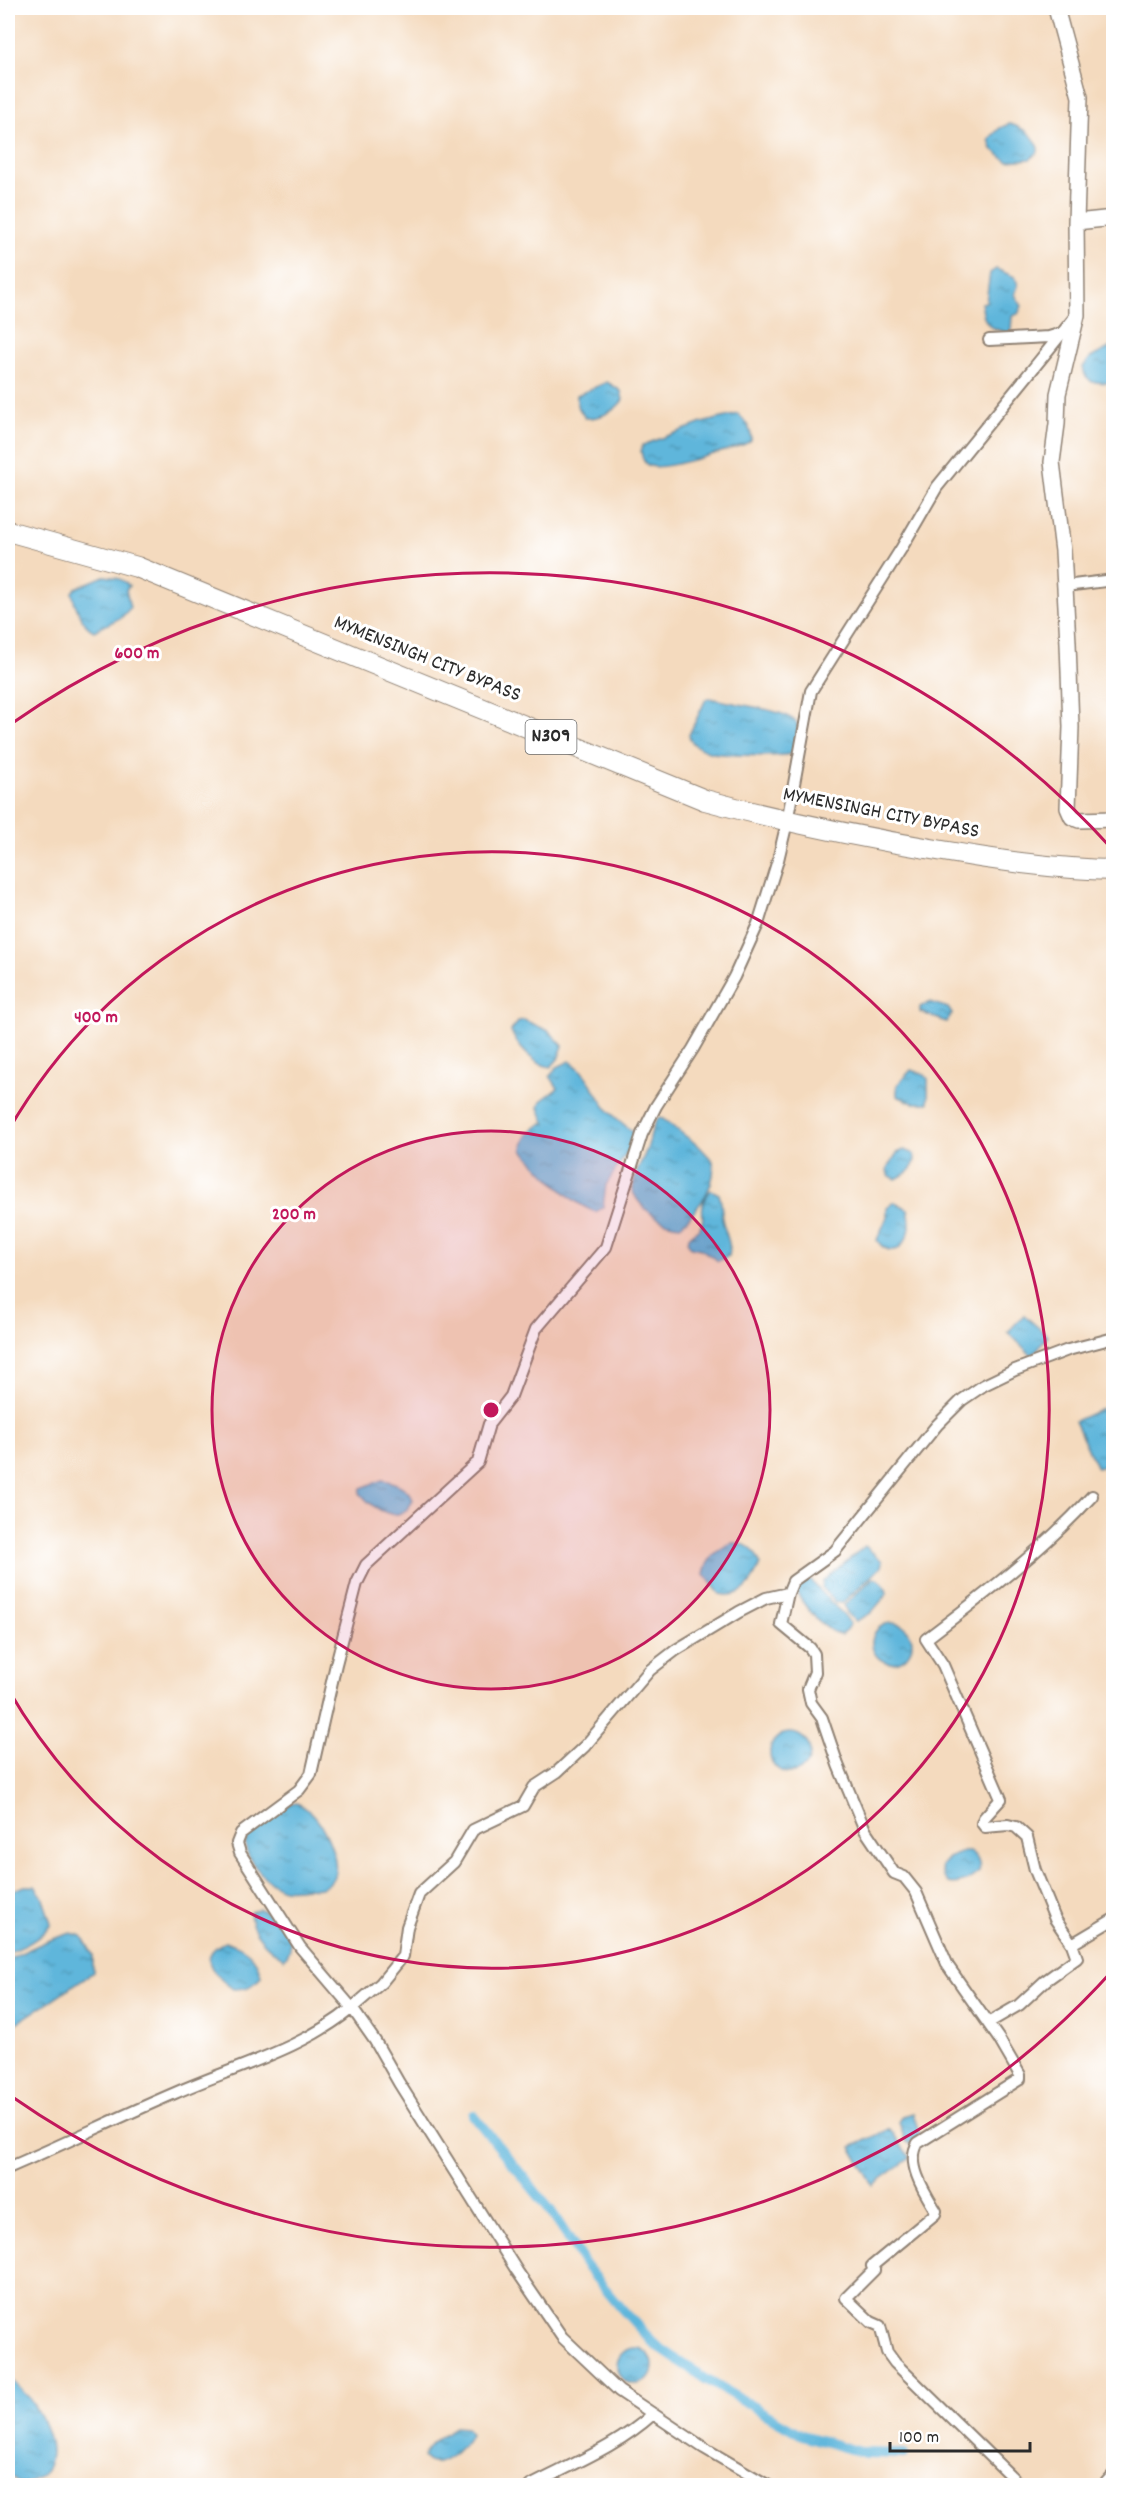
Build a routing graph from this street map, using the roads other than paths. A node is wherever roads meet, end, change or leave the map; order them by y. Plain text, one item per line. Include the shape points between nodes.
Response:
1 (1056, 8) edge
2 (1113, 218) edge
3 (1076, 222) junction
4 (1077, 315) junction
5 (1063, 333) junction
6 (989, 340) dead end
7 (8, 531) edge
8 (1113, 580) edge
9 (1065, 586) junction
10 (1113, 819) edge
11 (787, 822) junction
12 (1113, 870) edge
13 (1113, 1338) edge
14 (1092, 1497) dead end
15 (788, 1593) junction
16 (1113, 1919) edge
17 (1072, 1944) junction
18 (352, 2008) junction
19 (988, 2023) junction
20 (8, 2168) edge
21 (653, 2414) junction
22 (1113, 2474) edge
23 (530, 2486) edge
24 (769, 2486) edge
25 (1022, 2486) edge
26 (1103, 2486) edge

1 - 3 street via 1080,98
2 - 3 street
3 - 4 street
4 - 5 street
4 - 9 street via 1058,393 1052,462
5 - 6 street
5 - 11 street via 937,487 811,691
7 - 11 highway, MYMENSINGH CITY BYPASS / N309 via 137,567 705,800
8 - 9 street
9 - 10 street via 1071,727 1068,808 1072,817 1079,820
11 - 12 highway, MYMENSINGH CITY BYPASS / N309 via 1005,861
11 - 18 street via 758,924 734,977 647,1125 606,1247 536,1329 511,1396 489,1425 478,1462 366,1565 357,1583 311,1774 299,1790 241,1833 237,1843 300,1947
13 - 15 street via 1015,1370 962,1400 835,1551 793,1581
14 - 17 street via 982,1596 926,1639 943,1665 1001,1799 982,1823 990,1828 1016,1827 1027,1836 1035,1870 1055,1919
15 - 18 street via 766,1598 676,1650 650,1670 585,1746 534,1787 523,1806 473,1830 454,1862 419,1894 407,1927 403,1956 381,1983
15 - 19 street via 781,1624 814,1654 815,1671 808,1689 811,1703 822,1718 865,1830 894,1873 904,1877 916,1892 948,1965
16 - 17 street
17 - 19 street via 1077,1959 1045,1981 1019,2006
18 - 20 street via 334,2023 259,2060 176,2092
18 - 21 street via 562,2337 619,2391
19 - 25 street via 1020,2079 918,2143 915,2170 935,2214 872,2266 874,2270 846,2298 880,2326 895,2363
21 - 23 street via 605,2448
21 - 24 street
22 - 26 street

